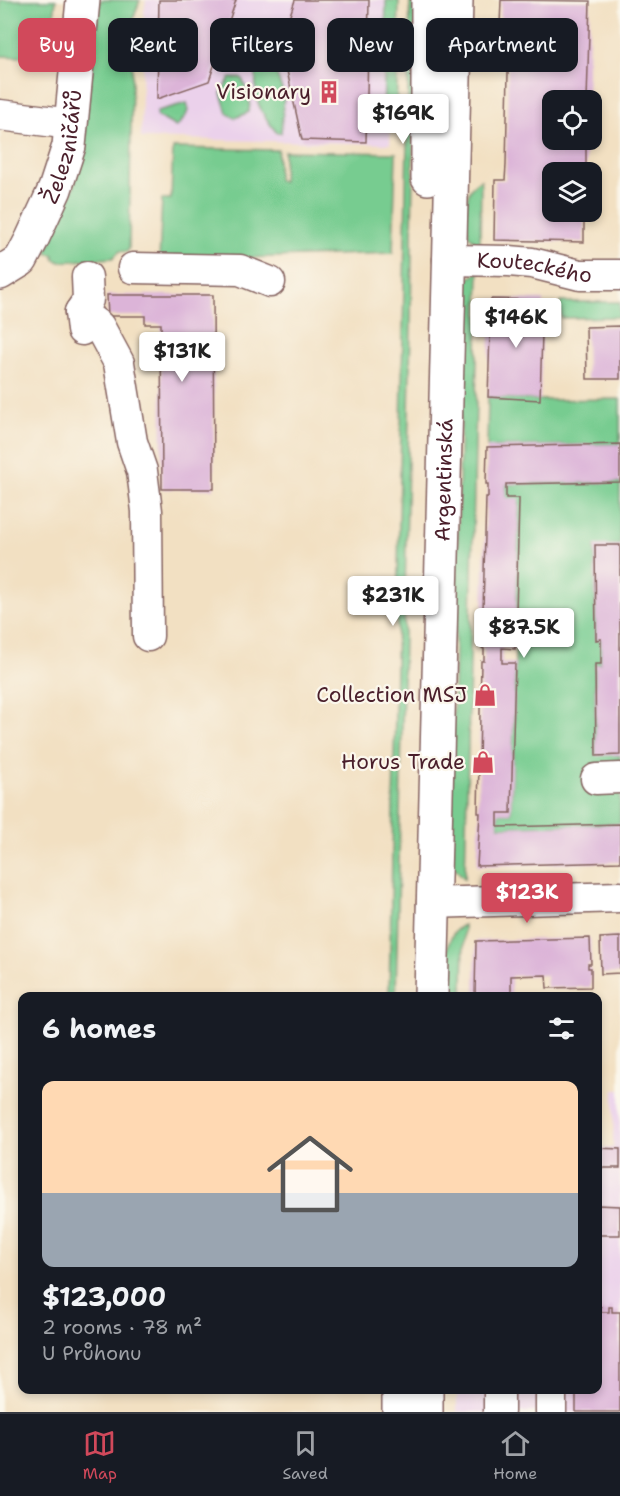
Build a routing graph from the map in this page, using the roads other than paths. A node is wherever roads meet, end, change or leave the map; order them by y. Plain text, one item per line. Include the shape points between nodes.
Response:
1 (83, 0) edge
2 (428, 0) edge
3 (456, 0) edge
4 (0, 115) edge
5 (71, 124) junction
6 (448, 260) junction
7 (133, 268) dead end
8 (0, 273) edge
9 (620, 275) edge
10 (87, 277) dead end
11 (270, 282) dead end
12 (148, 636) dead end
13 (620, 897) edge
14 (432, 903) junction
15 (410, 992) edge
16 (431, 992) edge
17 (399, 1394) edge
18 (426, 1394) edge
19 (499, 1394) edge
20 (551, 1394) edge
21 (399, 1412) edge
22 (426, 1412) edge
23 (499, 1412) edge
24 (551, 1412) edge

1 - 5 main road, Železničářů
2 - 15 main road, Argentinská via 427,271
3 - 6 main road, Argentinská
4 - 5 street
5 - 8 main road, Železničářů via 69,146 45,214 21,260
6 - 9 street, Kouteckého via 532,263 580,275
6 - 14 main road, Argentinská
7 - 11 street via 240,270
10 - 12 street via 88,300 82,325 99,326 119,363 132,442 142,471 147,511
13 - 14 street
14 - 16 main road, Argentinská
17 - 21 main road
18 - 22 main road
19 - 23 street
20 - 24 street

